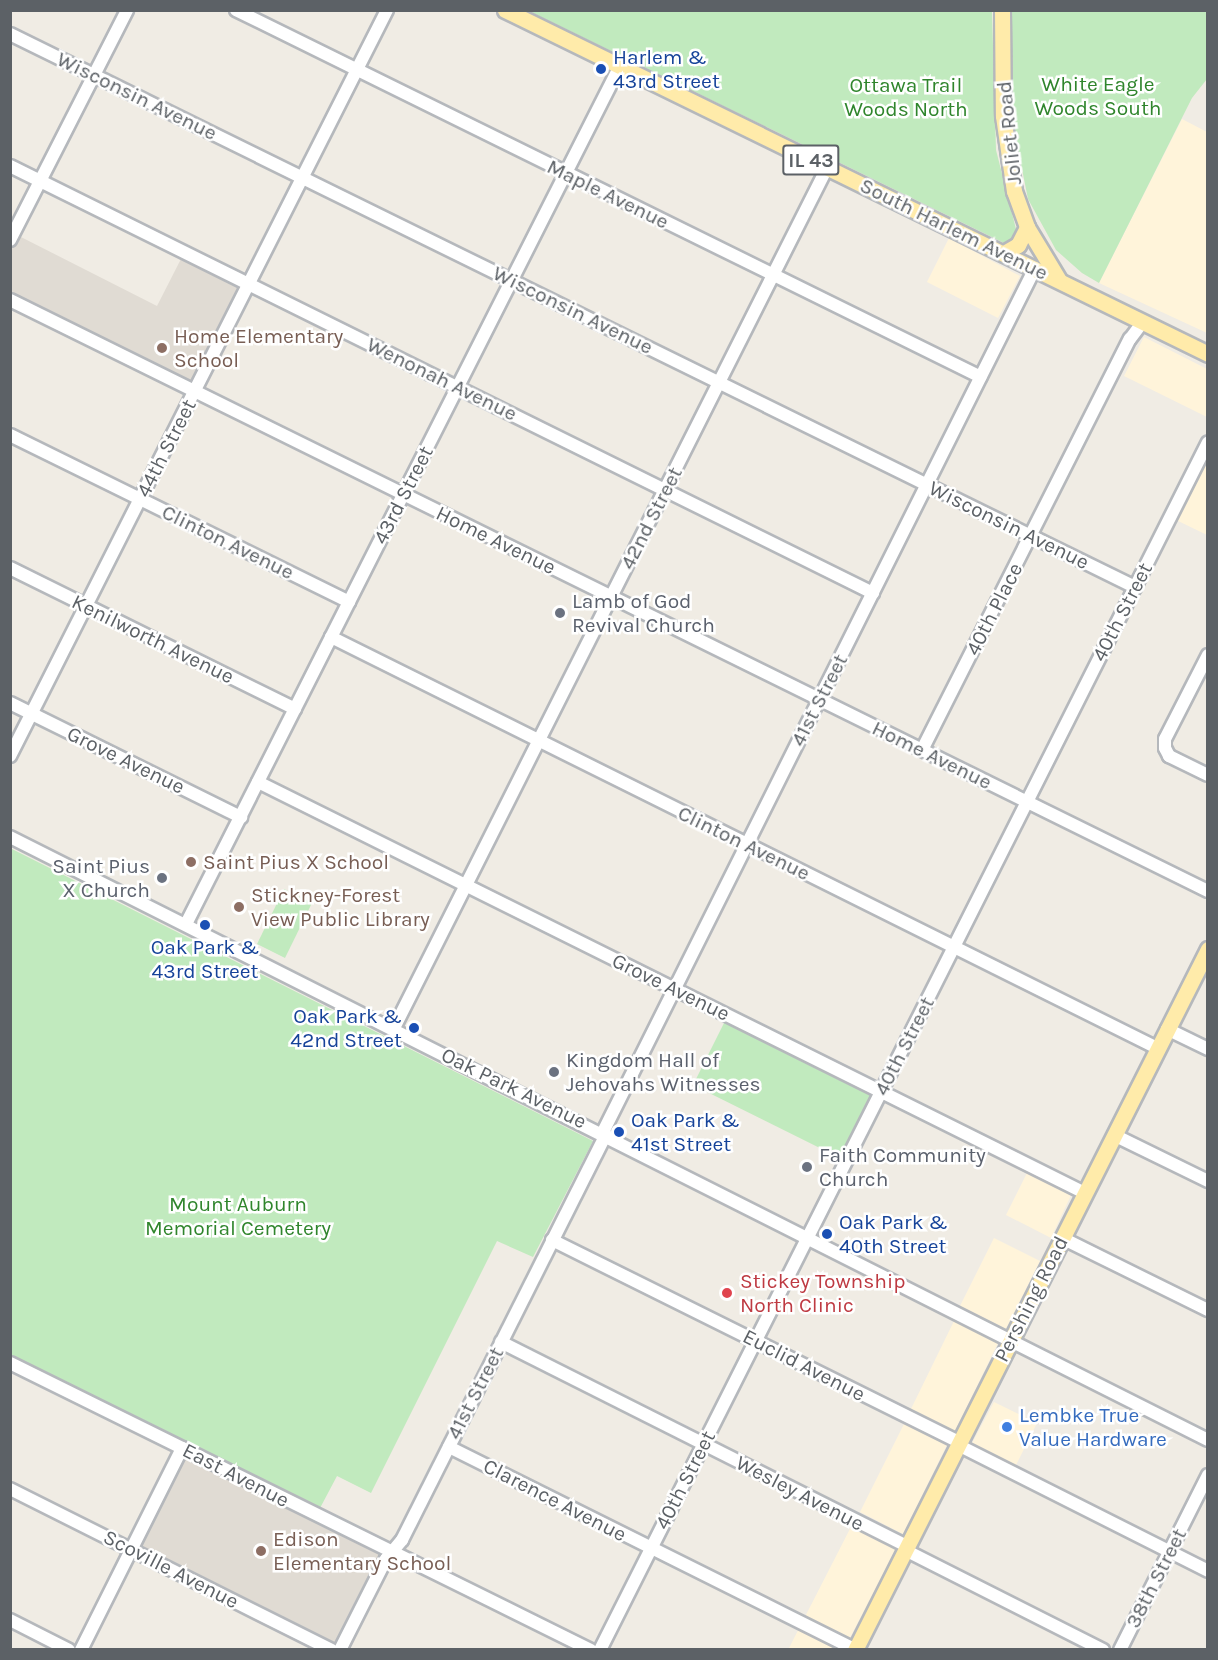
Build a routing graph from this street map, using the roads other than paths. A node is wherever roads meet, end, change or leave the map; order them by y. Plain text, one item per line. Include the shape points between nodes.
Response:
1 (127, 10) edge
2 (236, 10) edge
3 (387, 10) edge
4 (506, 10) edge
5 (1002, 10) edge
6 (10, 34) edge
7 (620, 66) junction
8 (357, 70) junction
9 (94, 75) junction
10 (10, 166) edge
11 (827, 168) junction
12 (566, 173) junction
13 (303, 177) junction
14 (40, 181) junction
15 (1028, 227) junction
16 (10, 240) edge
17 (1004, 253) junction
18 (1035, 268) junction
19 (773, 275) junction
20 (512, 280) junction
21 (1059, 280) junction
22 (249, 284) junction
23 (10, 300) edge
24 (1139, 320) junction
25 (1208, 354) edge
26 (981, 377) junction
27 (719, 382) junction
28 (458, 387) junction
29 (195, 391) junction
30 (10, 435) edge
31 (1208, 442) edge
32 (927, 484) junction
33 (665, 490) junction
34 (404, 494) junction
35 (140, 499) junction
36 (1031, 536) junction
37 (10, 568) edge
38 (1135, 587) junction
39 (873, 592) junction
40 (611, 597) junction
41 (349, 602) junction
42 (86, 606) junction
43 (331, 637) junction
44 (1208, 655) edge
45 (819, 700) junction
46 (10, 703) edge
47 (295, 709) junction
48 (32, 714) junction
49 (538, 741) junction
50 (922, 750) junction
51 (10, 756) edge
52 (1208, 775) edge
53 (258, 782) junction
54 (1026, 802) junction
55 (241, 817) junction
56 (10, 837) edge
57 (746, 845) junction
58 (466, 885) junction
59 (1208, 891) edge
60 (186, 924) junction
61 (953, 947) junction
62 (1208, 949) edge
63 (674, 989) junction
64 (394, 1028) junction
65 (1167, 1029) junction
66 (1157, 1048) junction
67 (1208, 1049) edge
68 (881, 1091) junction
69 (604, 1133) junction
70 (1114, 1135) junction
71 (1208, 1181) edge
72 (1085, 1193) junction
73 (808, 1236) junction
74 (1062, 1238) junction
75 (552, 1240) junction
76 (1208, 1310) edge
77 (755, 1340) junction
78 (1011, 1340) junction
79 (501, 1342) junction
80 (10, 1363) edge
81 (1208, 1440) edge
82 (959, 1443) junction
83 (703, 1444) junction
84 (449, 1447) junction
85 (182, 1448) junction
86 (1208, 1475) edge
87 (10, 1489) edge
88 (651, 1548) junction
89 (906, 1548) junction
90 (131, 1549) junction
91 (392, 1552) junction
92 (1169, 1552) junction
93 (1208, 1571) edge
94 (10, 1620) edge
95 (69, 1650) edge
96 (81, 1650) edge
97 (332, 1650) edge
98 (340, 1650) edge
99 (591, 1650) edge
100 (600, 1650) edge
101 (855, 1650) edge
102 (1103, 1650) edge
103 (1120, 1650) edge

1 - 9 street
2 - 8 street, Maple Avenue
3 - 8 street, 44th Street
4 - 7 main road, South Harlem Avenue / IL 43
5 - 15 main road, Joliet Road via 1008,162
6 - 9 street, Wisconsin Avenue
7 - 11 main road, South Harlem Avenue / IL 43
7 - 12 street, 43rd Street
8 - 12 street, Maple Avenue
8 - 13 street, 44th Street
9 - 13 street, Wisconsin Avenue
9 - 14 street
10 - 14 street, Wenonah Avenue
11 - 17 main road, South Harlem Avenue / IL 43
11 - 19 street, 42nd Street
12 - 19 street, Maple Avenue
12 - 20 street, 43rd Street
13 - 20 street, Wisconsin Avenue
13 - 22 street, 44th Street
14 - 16 street
14 - 22 street, Wenonah Avenue
15 - 17 main road via 1018,245
15 - 21 main road, Joliet Road
17 - 18 main road, South Harlem Avenue / IL 43
18 - 21 main road, South Harlem Avenue / IL 43
18 - 26 street, 41st Street
19 - 26 street, Maple Avenue
19 - 27 street, 42nd Street
20 - 27 street, Wisconsin Avenue
20 - 28 street, 43rd Street
21 - 24 main road, South Harlem Avenue / IL 43
22 - 28 street, Wenonah Avenue
22 - 29 street, 44th Street
23 - 29 street, Home Avenue
24 - 25 main road, South Harlem Avenue / IL 43
24 - 36 street, 40th Place
26 - 32 street, 41st Street
27 - 32 street, Wisconsin Avenue
27 - 33 street, 42nd Street
28 - 33 street, Wenonah Avenue
28 - 34 street, 43rd Street
29 - 34 street, Home Avenue
29 - 35 street, 44th Street
30 - 35 street, Clinton Avenue
31 - 38 street, 40th Street
32 - 36 street, Wisconsin Avenue
32 - 39 street, 41st Street
33 - 39 street, Wenonah Avenue
33 - 40 street, 42nd Street
34 - 40 street, Home Avenue
34 - 41 street, 43rd Street
35 - 41 street, Clinton Avenue
35 - 42 street, 44th Street
36 - 38 street, Wisconsin Avenue
36 - 50 street, 40th Place
37 - 42 street, Kenilworth Avenue
38 - 54 street, 40th Street
39 - 45 street, 41st Street
40 - 45 street, Home Avenue
40 - 49 street, 42nd Street
41 - 43 street, 43rd Street
42 - 47 street, Kenilworth Avenue
42 - 48 street, 44th Street
43 - 47 street, 43rd Street
43 - 49 street, Clinton Avenue
44 - 52 street via 1165,739 1170,756
45 - 50 street, Home Avenue
45 - 57 street, 41st Street
46 - 48 street, Grove Avenue
47 - 53 street, 43rd Street
48 - 51 street, 44th Street
48 - 55 street, Grove Avenue
49 - 57 street, Clinton Avenue
49 - 58 street, 42nd Street
50 - 54 street, Home Avenue
53 - 55 street, 43rd Street
53 - 58 street, Grove Avenue
54 - 59 street, Home Avenue
54 - 61 street, 40th Street
55 - 60 street, 43rd Street
56 - 60 street, Oak Park Avenue
57 - 61 street, Clinton Avenue
57 - 63 street, 41st Street
58 - 63 street, Grove Avenue
58 - 64 street, 42nd Street
60 - 64 street, Oak Park Avenue
61 - 66 street, Clinton Avenue
61 - 68 street, 40th Street
62 - 65 main road, Pershing Road
63 - 68 street, Grove Avenue
63 - 69 street, 41st Street
64 - 69 street, Oak Park Avenue
65 - 66 main road, Pershing Road
65 - 67 street
66 - 70 main road, Pershing Road
68 - 72 street, Grove Avenue
68 - 73 street, 40th Street
69 - 73 street, Oak Park Avenue
69 - 75 street, 41st Street
70 - 71 street
70 - 72 main road, Pershing Road
72 - 74 main road, Pershing Road
73 - 77 street, 40th Street
73 - 78 street, Oak Park Avenue
74 - 76 street
74 - 78 main road, Pershing Road
75 - 77 street, Euclid Avenue
75 - 79 street, 41st Street
77 - 82 street, Euclid Avenue
77 - 83 street, 40th Street
78 - 81 street, Oak Park Avenue
78 - 82 main road, Pershing Road
79 - 83 street, Wesley Avenue
79 - 84 street, 41st Street
80 - 85 street, East Avenue
82 - 89 main road, Pershing Road
82 - 92 street, Euclid Avenue
83 - 88 street, 40th Street
83 - 89 street, Wesley Avenue
84 - 88 street, Clarence Avenue
84 - 91 street, 41st Street
85 - 90 street
85 - 91 street, East Avenue
86 - 92 street, 38th Street
87 - 90 street, Scoville Avenue
88 - 100 street, 40th Street
88 - 101 street, Clarence Avenue
89 - 101 main road, Pershing Road
89 - 102 street, Wesley Avenue
90 - 96 street
90 - 97 street, Scoville Avenue
91 - 98 street, 41st Street
91 - 99 street, East Avenue
92 - 93 street, Euclid Avenue
92 - 103 street, 38th Street
94 - 95 street

